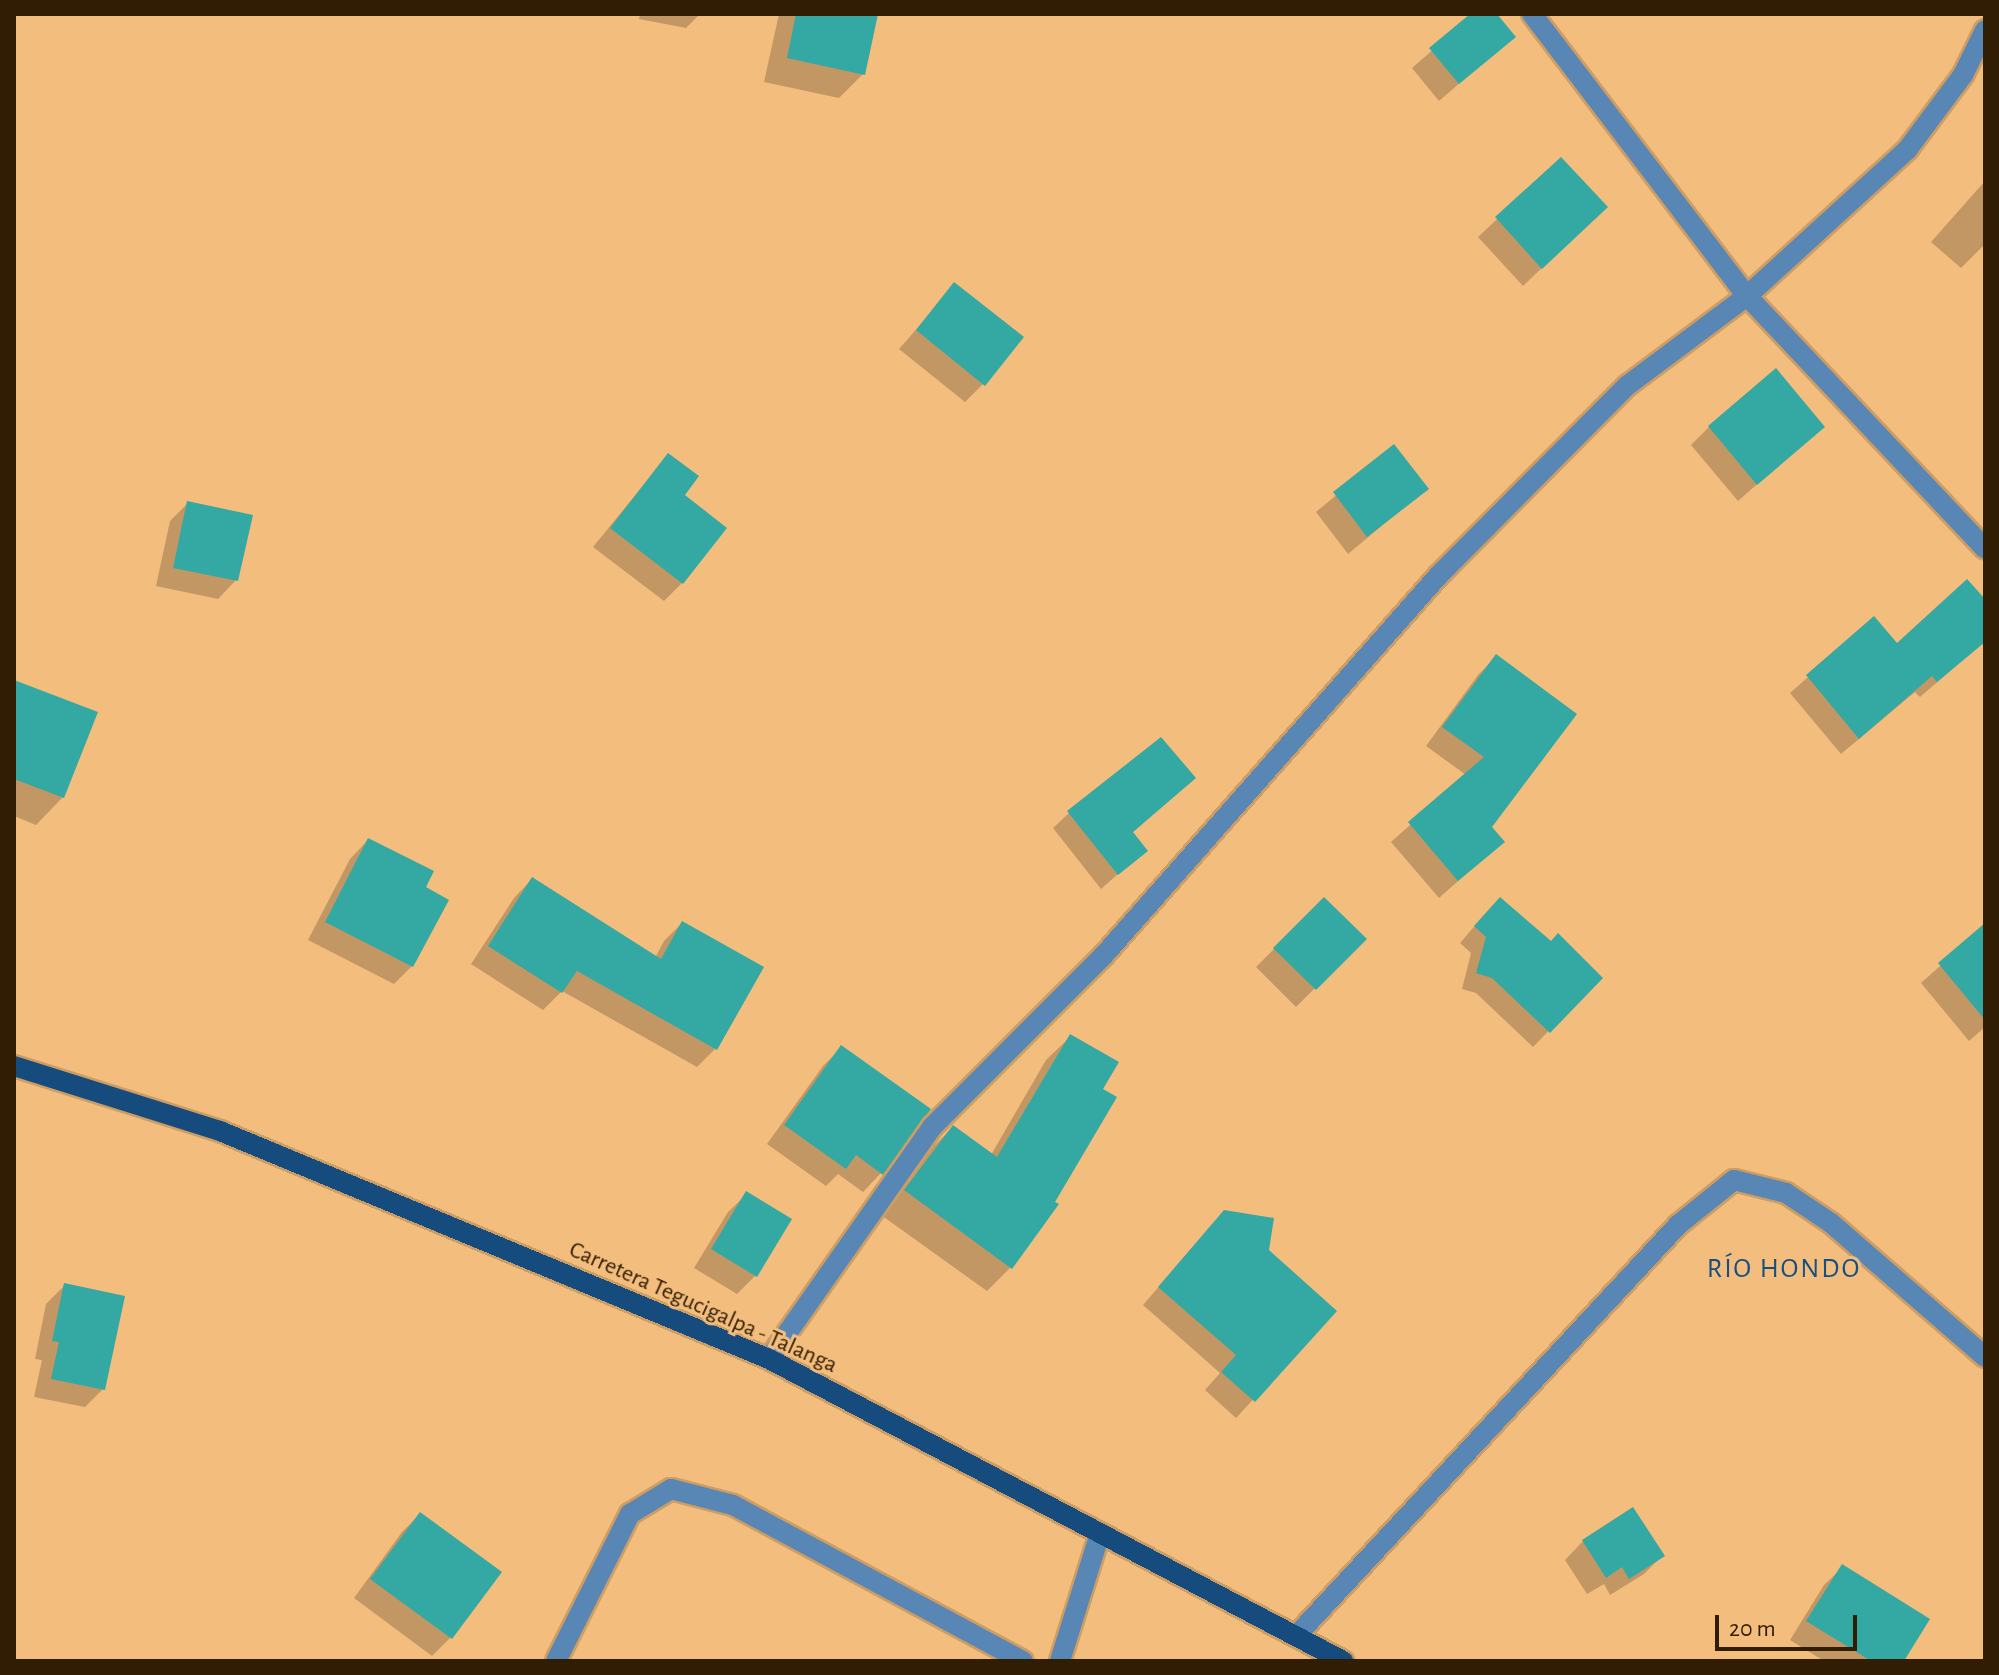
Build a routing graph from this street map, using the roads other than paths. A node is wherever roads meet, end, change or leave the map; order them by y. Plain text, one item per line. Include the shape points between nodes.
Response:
1 (1532, 14) edge
2 (1985, 30) edge
3 (1747, 296) junction
4 (1985, 549) edge
5 (14, 1066) edge
6 (1985, 1357) edge
7 (769, 1359) junction
8 (1100, 1533) junction
9 (1296, 1636) junction
10 (556, 1661) edge
11 (1023, 1661) edge
12 (1060, 1661) edge
13 (1343, 1661) edge

1 - 3 street
2 - 3 street via 1963,75 1907,150
3 - 4 street
3 - 7 street via 1628,385 1438,576 1104,955 932,1127
5 - 7 main road, Carretera Tegucigalpa - Talanga via 220,1131
6 - 9 street via 1831,1223 1786,1193 1734,1180 1678,1225
7 - 8 main road, Carretera Tegucigalpa - Talanga
8 - 9 main road, Carretera Tegucigalpa - Talanga
8 - 12 street
9 - 13 main road, Carretera Tegucigalpa - Talanga
10 - 11 street via 630,1514 671,1489 733,1505

